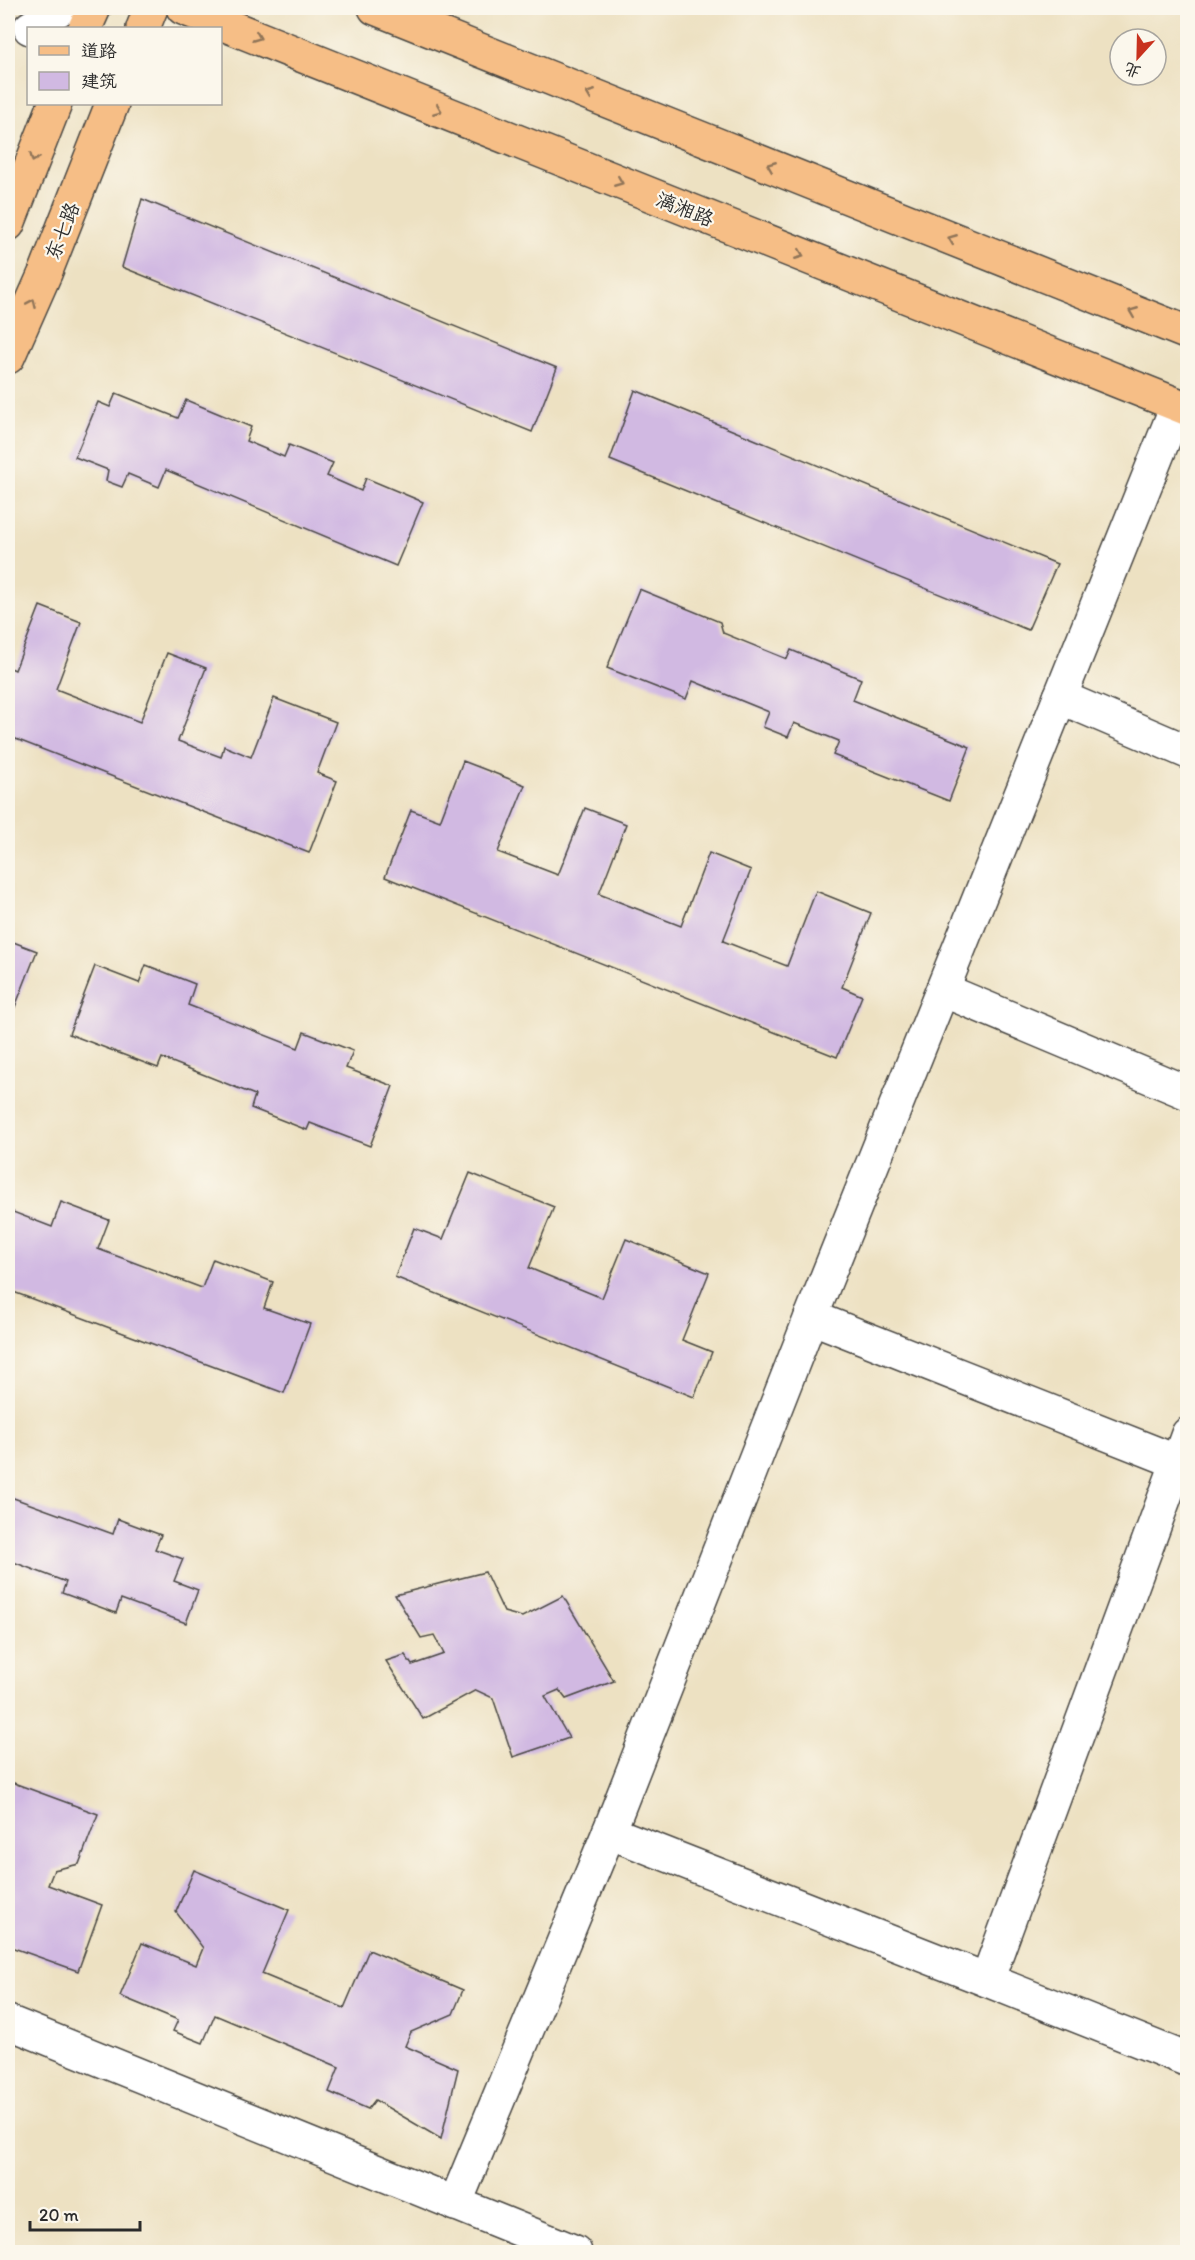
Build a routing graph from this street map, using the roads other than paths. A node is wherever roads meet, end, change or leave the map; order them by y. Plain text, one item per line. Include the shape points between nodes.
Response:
1 (61, 8) edge
2 (94, 8) edge
3 (151, 8) edge
4 (183, 8) edge
5 (375, 8) edge
6 (32, 27) edge
7 (86, 27) edge
8 (143, 27) edge
9 (27, 30) edge
10 (8, 44) edge
11 (55, 105) edge
12 (112, 105) edge
13 (8, 224) edge
14 (1188, 333) edge
15 (8, 357) edge
16 (1182, 407) edge
17 (1060, 697) junction
18 (1188, 752) edge
19 (943, 990) junction
20 (1188, 1093) edge
21 (811, 1317) junction
22 (1184, 1454) edge
23 (609, 1832) junction
24 (987, 1980) junction
25 (8, 2022) edge
26 (1188, 2060) edge
27 (455, 2204) junction
28 (575, 2253) edge

1 - 6 street
2 - 7 main road
3 - 8 main road
4 -> 16 main road, 漓湘路
14 -> 5 main road
9 - 10 street
11 -> 13 main road
15 -> 12 main road, 东七路
16 - 17 street
17 - 18 street
17 - 19 street
19 - 20 street
19 - 21 street
21 - 22 street
21 - 23 street
22 - 24 street
23 - 24 street
23 - 27 street
24 - 26 street
25 - 27 street
27 - 28 street

